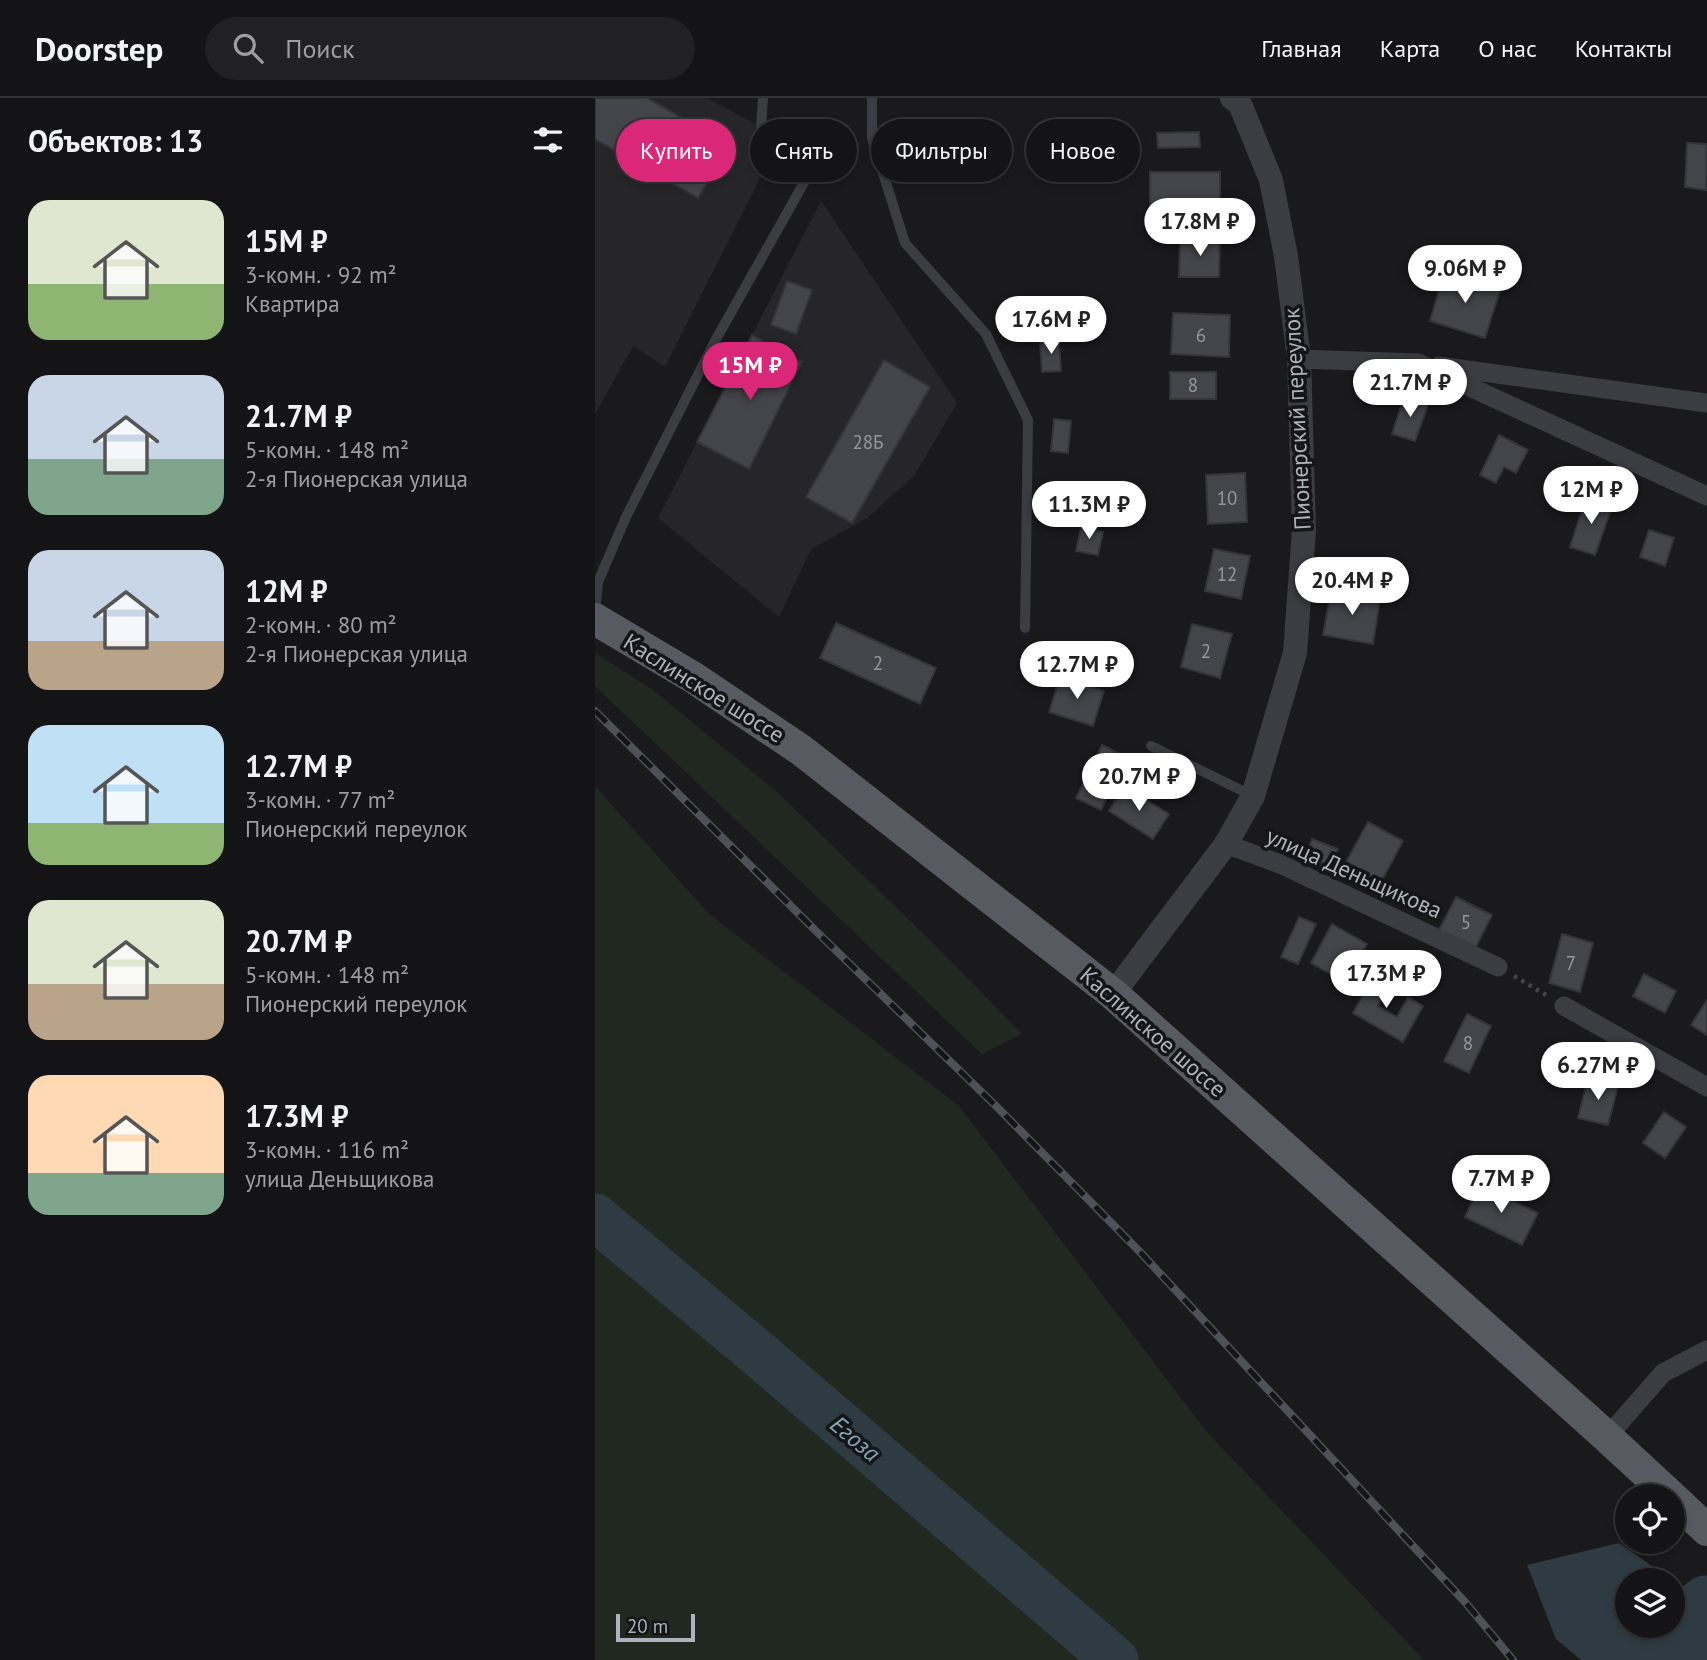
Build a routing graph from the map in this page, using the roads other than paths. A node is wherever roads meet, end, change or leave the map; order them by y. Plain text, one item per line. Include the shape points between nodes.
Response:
1 (763, 98) edge
2 (872, 98) edge
3 (1232, 98) edge
4 (762, 119) edge
5 (804, 182) edge
6 (1299, 359) junction
7 (1417, 363) junction
8 (1707, 402) edge
9 (1707, 496) edge
10 (595, 612) edge
11 (595, 619) edge
12 (1025, 628) dead end
13 (1151, 746) dead end
14 (1253, 796) junction
15 (1226, 844) junction
16 (1499, 967) road end
17 (1113, 994) junction
18 (1564, 1006) road end
19 (1707, 1087) edge
20 (1707, 1350) edge
21 (1608, 1437) junction
22 (1658, 1484) edge
23 (1685, 1509) edge
24 (1707, 1530) edge

1 - 4 lane
2 - 12 lane via 872,138 905,243 986,334 1028,420
3 - 6 street, Пионерский переулок via 1240,104 1271,180
5 - 10 lane via 626,517 598,582
6 - 7 street
6 - 14 street, Пионерский переулок via 1304,530 1295,653
7 - 8 street
7 - 9 street
11 - 17 main road, Каслинское шоссе via 801,750
13 - 14 lane
14 - 15 street, Пионерский переулок
15 - 16 street, улица Деньщикова via 1280,864
15 - 17 street, Пионерский переулок
17 - 21 main road, Каслинское шоссе
18 - 19 street
20 - 21 street via 1664,1373
21 - 22 main road, Каслинское шоссе
23 - 24 main road, Каслинское шоссе

